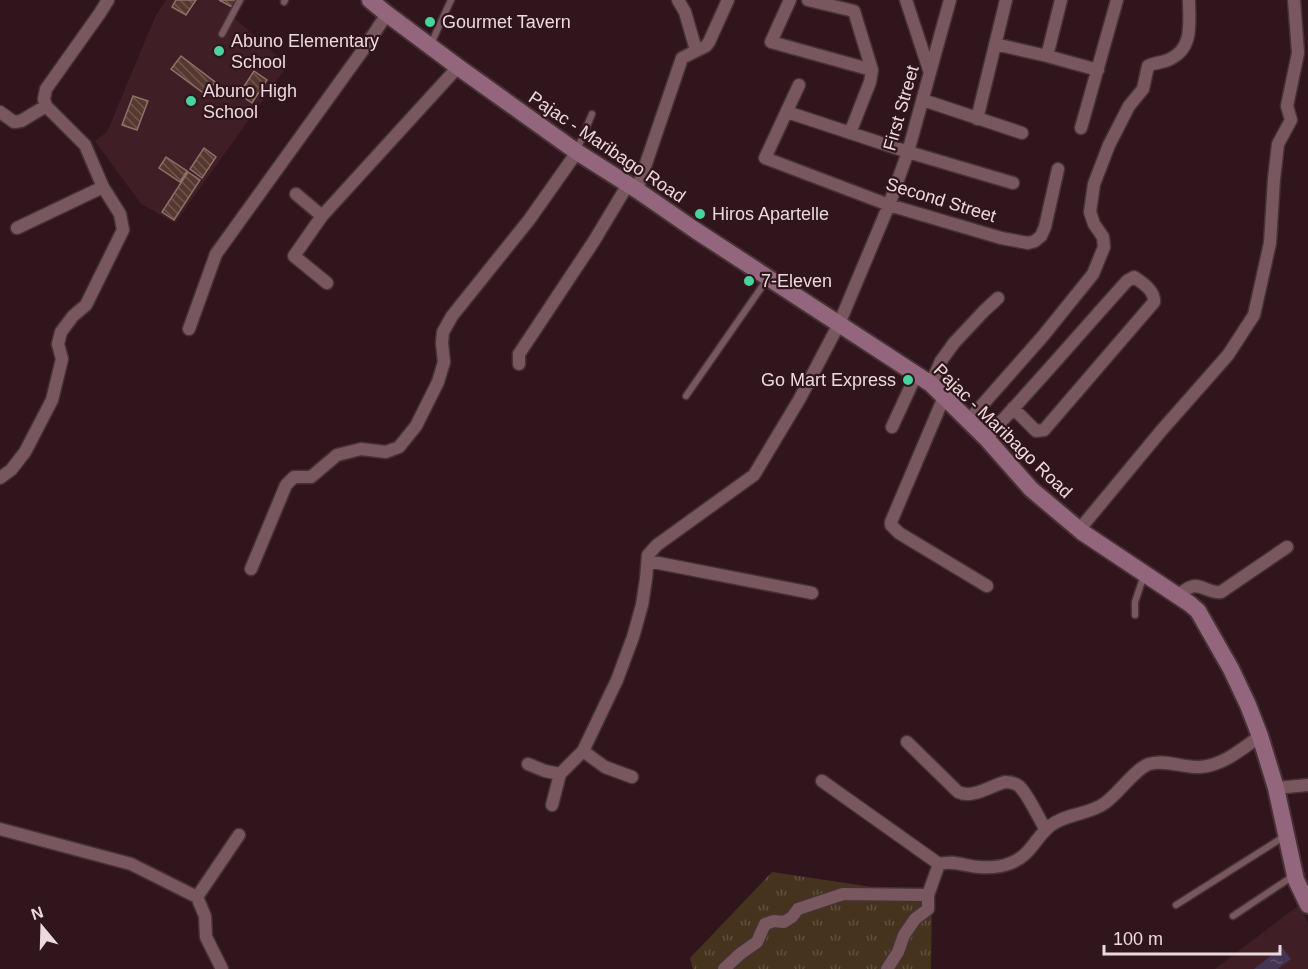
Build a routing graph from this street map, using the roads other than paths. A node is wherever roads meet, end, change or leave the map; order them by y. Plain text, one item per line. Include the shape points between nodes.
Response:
1 (108, 0) edge
2 (240, 0) edge
3 (370, 0) edge
4 (451, 0) edge
5 (678, 0) edge
6 (728, 0) edge
7 (790, 0) edge
8 (808, 0) edge
9 (906, 0) edge
10 (950, 0) edge
11 (1006, 0) edge
12 (1061, 0) edge
13 (1117, 0) edge
14 (1189, 0) edge
15 (1294, 0) edge
16 (387, 14) junction
17 (222, 34) dead end
18 (995, 44) junction
19 (430, 46) junction
20 (696, 50) junction
21 (1047, 56) junction
22 (458, 67) junction
23 (872, 70) junction
24 (1098, 70) junction
25 (930, 74) junction
26 (799, 85) dead end
27 (922, 100) junction
28 (46, 106) junction
29 (0, 112) edge
30 (787, 112) junction
31 (592, 114) dead end
32 (977, 119) junction
33 (1081, 128) dead end
34 (850, 133) junction
35 (1022, 133) dead end
36 (577, 152) junction
37 (908, 152) junction
38 (1058, 169) dead end
39 (1013, 183) dead end
40 (104, 187) junction
41 (632, 188) junction
42 (296, 194) dead end
43 (889, 205) junction
44 (322, 216) junction
45 (17, 228) dead end
46 (768, 278) junction
47 (327, 283) dead end
48 (998, 298) dead end
49 (839, 324) junction
50 (189, 330) dead end
51 (519, 364) dead end
52 (924, 380) junction
53 (686, 396) dead end
54 (944, 398) junction
55 (1013, 408) junction
56 (968, 421) junction
57 (892, 427) dead end
58 (986, 438) junction
59 (0, 478) edge
60 (1079, 530) junction
61 (1287, 547) dead end
62 (648, 561) junction
63 (251, 569) dead end
64 (1144, 574) junction
65 (987, 586) dead end
66 (812, 593) dead end
67 (1178, 596) junction
68 (1135, 615) dead end
69 (1260, 736) junction
70 (907, 742) dead end
71 (584, 751) junction
72 (528, 764) dead end
73 (560, 774) junction
74 (632, 777) dead end
75 (822, 781) dead end
76 (1308, 785) edge
77 (1276, 788) junction
78 (552, 805) dead end
79 (0, 829) edge
80 (1046, 830) junction
81 (239, 835) dead end
82 (1286, 836) junction
83 (939, 864) junction
84 (1295, 875) junction
85 (928, 895) junction
86 (197, 897) junction
87 (1176, 905) dead end
88 (1308, 905) edge
89 (1233, 916) dead end
90 (222, 969) edge
91 (724, 969) edge
92 (887, 969) edge

1 - 28 street via 46,89
2 - 17 lane
3 - 16 street, Pajac - Maribago Road
4 - 19 lane
5 - 20 street
6 - 20 street via 709,42
7 - 23 street via 771,42
8 - 23 street via 854,11
9 - 25 street
10 - 25 street, First Street
11 - 18 street
12 - 21 street
13 - 24 street
14 - 56 street via 1187,43 1169,60 1148,66 1143,88 1129,106 1094,184 1090,212 1103,237 1104,248 1093,274
15 - 60 street via 1298,53 1287,105 1291,120 1278,144 1270,243 1254,315 1228,356
16 - 19 street, Pajac - Maribago Road
16 - 50 street via 216,254
18 - 21 street
18 - 32 street
19 - 22 street, Pajac - Maribago Road
20 - 41 street via 682,58
21 - 24 street
22 - 36 street, Pajac - Maribago Road
22 - 44 street
23 - 34 street
24 - 33 street
25 - 27 street, First Street
26 - 30 street
27 - 32 street
27 - 37 street, First Street
28 - 29 street via 14,122
28 - 40 street via 85,145
30 - 34 street
30 - 43 street, Second Street via 765,158
31 - 36 lane
32 - 35 street
34 - 37 street
36 - 41 street, Pajac - Maribago Road
36 - 63 street via 529,220 452,316 443,332 444,362 438,382 416,426 399,447 386,452 361,449 337,455 311,477 294,477 286,485
37 - 39 street
37 - 43 street, First Street
38 - 43 street, Second Street via 1041,236 1028,243
40 - 45 street
40 - 59 street via 120,214 123,230 86,305 61,332 58,344 62,359 52,400 25,452
41 - 46 street, Pajac - Maribago Road
41 - 51 street via 519,354
42 - 44 street
43 - 49 street, First Street
44 - 47 street via 294,256
46 - 49 street, Pajac - Maribago Road
46 - 53 lane
48 - 52 street
49 - 52 street, Pajac - Maribago Road
49 - 62 street, First Street via 756,473 657,545
52 - 54 street, Pajac - Maribago Road
52 - 57 street
54 - 56 street, Pajac - Maribago Road
54 - 65 street via 891,525
55 - 55 street via 1127,281 1134,278 1153,293 1154,302 1044,430 1036,431
55 - 58 street
56 - 58 street, Pajac - Maribago Road
58 - 60 street, Pajac - Maribago Road via 1031,489
60 - 64 street, Pajac - Maribago Road
61 - 67 street via 1221,592 1191,586
62 - 66 street
62 - 71 street via 633,637
64 - 67 street, Pajac - Maribago Road
64 - 68 lane
67 - 69 street, Pajac - Maribago Road via 1198,611 1231,669
69 - 77 street, Pajac - Maribago Road
69 - 80 street via 1215,764 1150,764 1105,803 1062,819
70 - 80 street via 962,794 1005,782 1017,784
71 - 73 street
71 - 74 street via 605,767
72 - 73 street
73 - 78 street
75 - 83 street
76 - 77 street
77 - 82 street, Pajac - Maribago Road
79 - 86 street via 131,864
80 - 83 street via 1030,850 1012,863 991,867
81 - 86 street
82 - 84 street, Pajac - Maribago Road
82 - 87 lane
83 - 85 street
84 - 88 street, Pajac - Maribago Road
84 - 89 lane
85 - 91 street via 843,894 798,909 784,922 765,924 757,942
85 - 92 street via 928,909 904,935
86 - 90 street via 205,916 206,937

